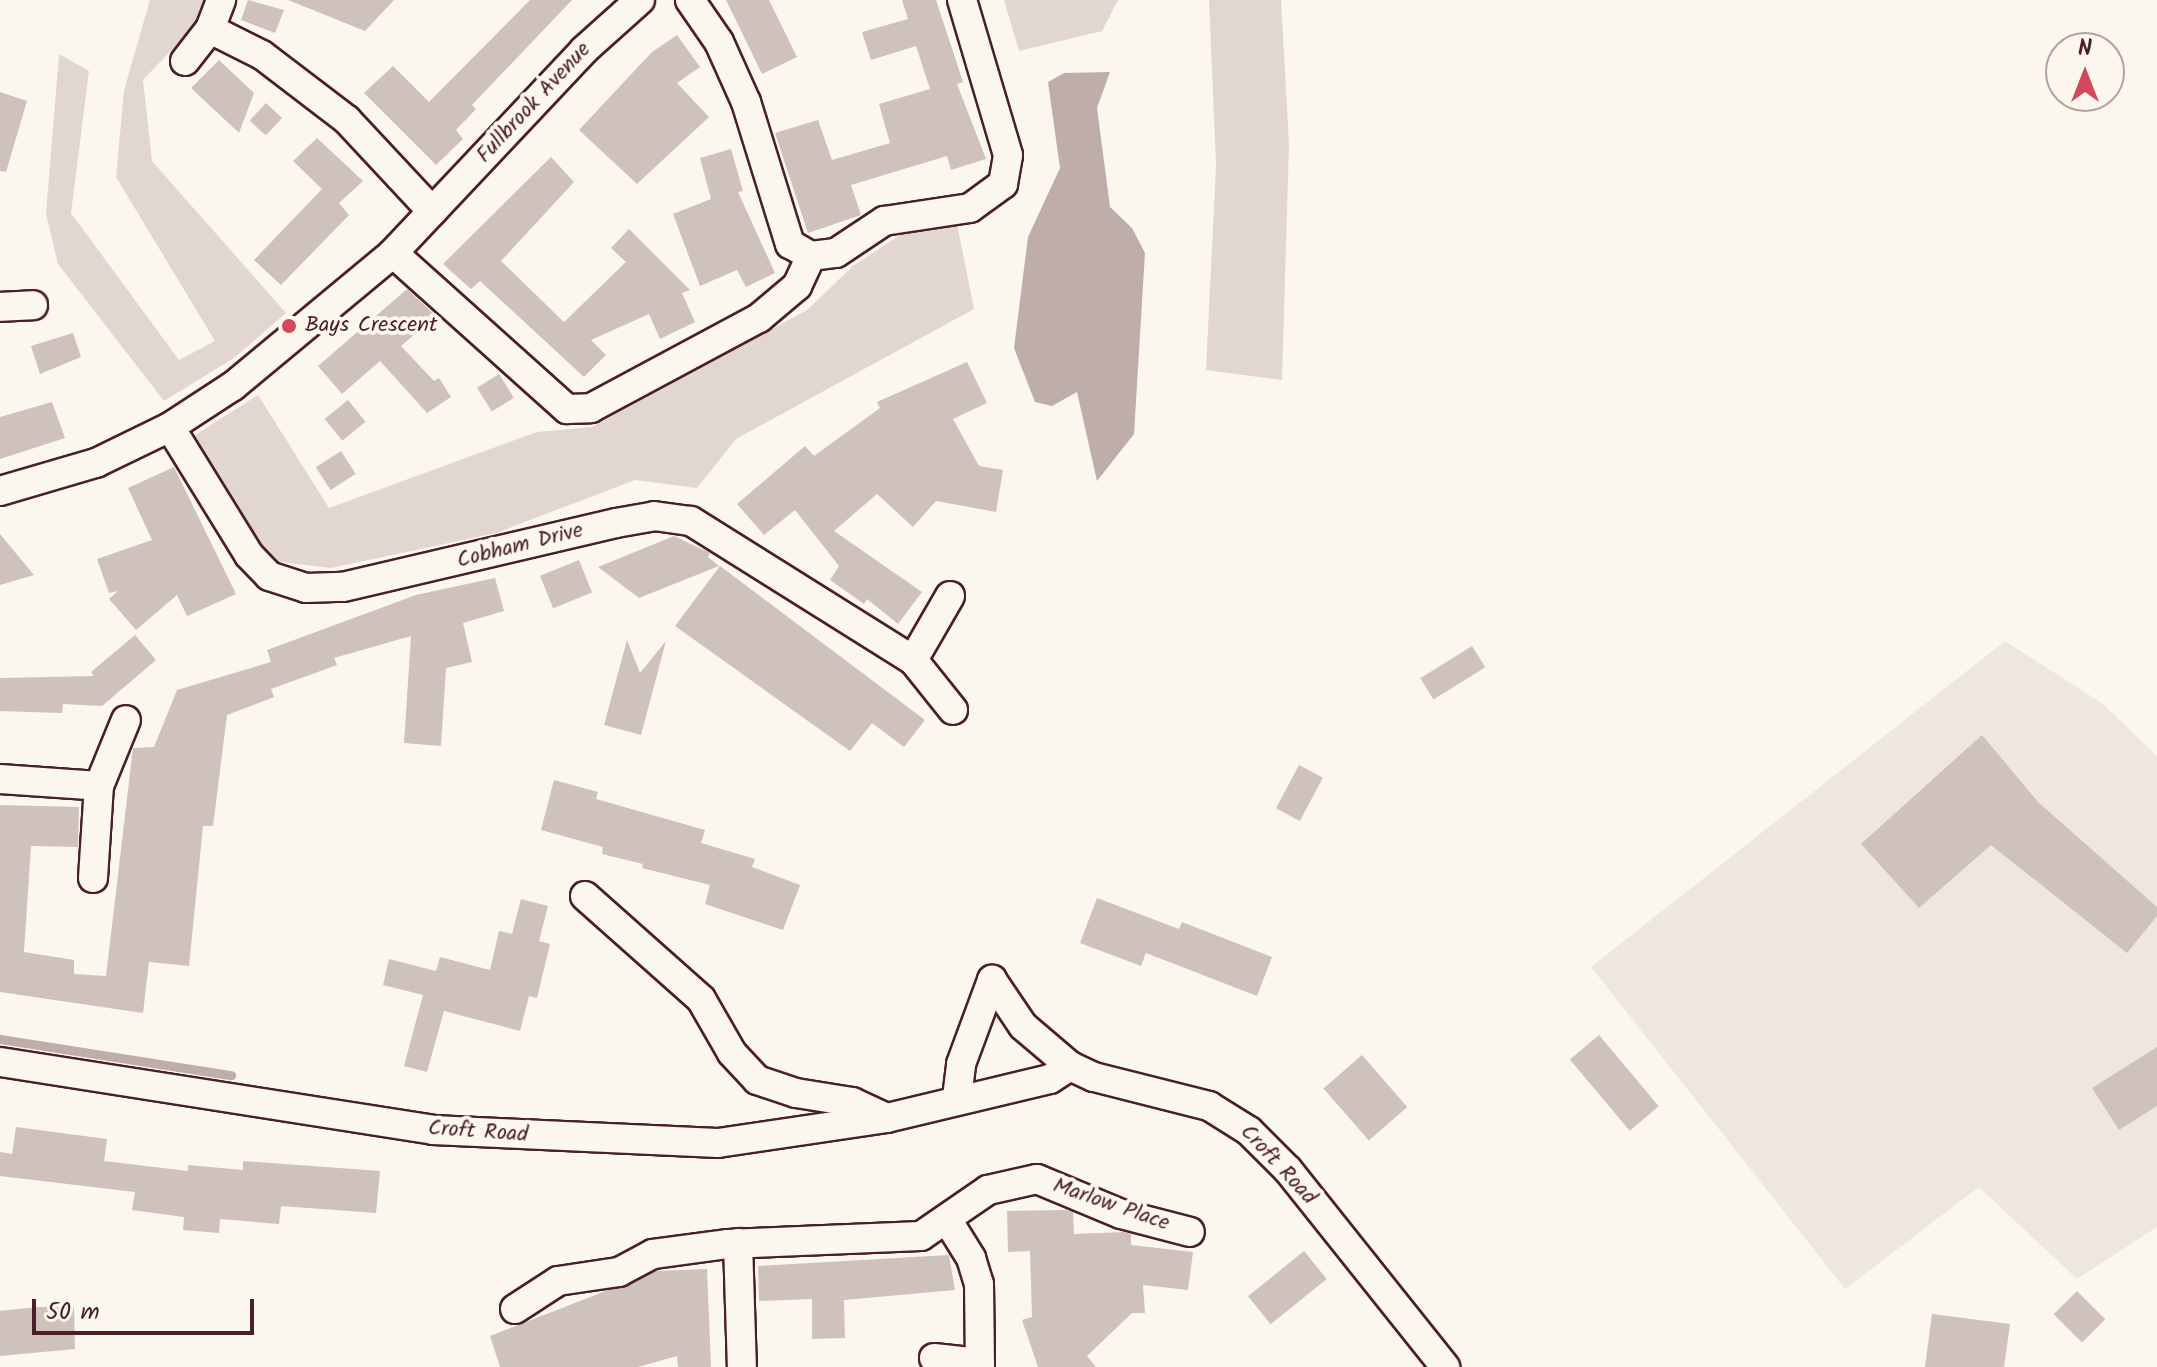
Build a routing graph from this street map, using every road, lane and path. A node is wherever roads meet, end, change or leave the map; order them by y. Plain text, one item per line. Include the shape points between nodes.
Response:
1 (221, 0) edge
2 (690, 0) edge
3 (962, 0) edge
4 (631, 3) edge
5 (210, 29) junction
6 (185, 61) dead end
7 (432, 211) junction
8 (393, 253) junction
9 (811, 256) junction
10 (33, 305) dead end
11 (0, 307) edge
12 (170, 427) junction
13 (0, 491) edge
14 (950, 596) dead end
15 (913, 660) junction
16 (953, 710) dead end
17 (126, 720) dead end
18 (0, 779) edge
19 (99, 786) junction
20 (93, 878) dead end
21 (585, 896) dead end
22 (0, 1062) edge
23 (1070, 1066) junction
24 (957, 1098) junction
25 (887, 1118) junction
26 (948, 1221) junction
27 (1190, 1232) dead end
28 (738, 1243) junction
29 (515, 1309) dead end
30 (934, 1358) dead end
31 (980, 1365) edge
32 (742, 1367) edge
33 (1445, 1367) edge

1 - 5 street
2 - 9 street via 719,42 746,102 790,244
3 - 9 street via 1008,155 1003,184 970,208 884,221 836,253
4 - 7 street, Fullbrook Avenue
5 - 6 street
5 - 7 street via 262,55 347,120
7 - 8 street, Fullbrook Avenue
8 - 9 street via 567,409 591,408 759,318 797,286
8 - 12 street, Fullbrook Avenue via 233,386
10 - 11 street
12 - 13 street, Fullbrook Avenue via 96,463
12 - 15 street, Cobham Drive via 249,555 269,576 306,588 343,587 654,516 691,521
14 - 15 street
15 - 16 street, Cobham Drive
17 - 19 street
18 - 19 street
19 - 20 street
21 - 25 street via 701,999 732,1053 757,1080 852,1102
22 - 25 street, Croft Road via 433,1130 718,1143
23 - 24 street, Croft Road via 1050,1079
23 - 24 street via 1023,1026 992,980 969,1039
23 - 33 street, Croft Road via 1209,1106 1236,1120 1288,1170
24 - 25 street, Croft Road
26 - 27 street, Marlow Place via 988,1190 1037,1179 1121,1214
26 - 28 street, Marlow Place via 921,1236
26 - 31 street via 971,1258 979,1284 975,1313
28 - 29 street, Marlow Place via 653,1254 619,1272 558,1281
28 - 32 street
30 - 31 street

